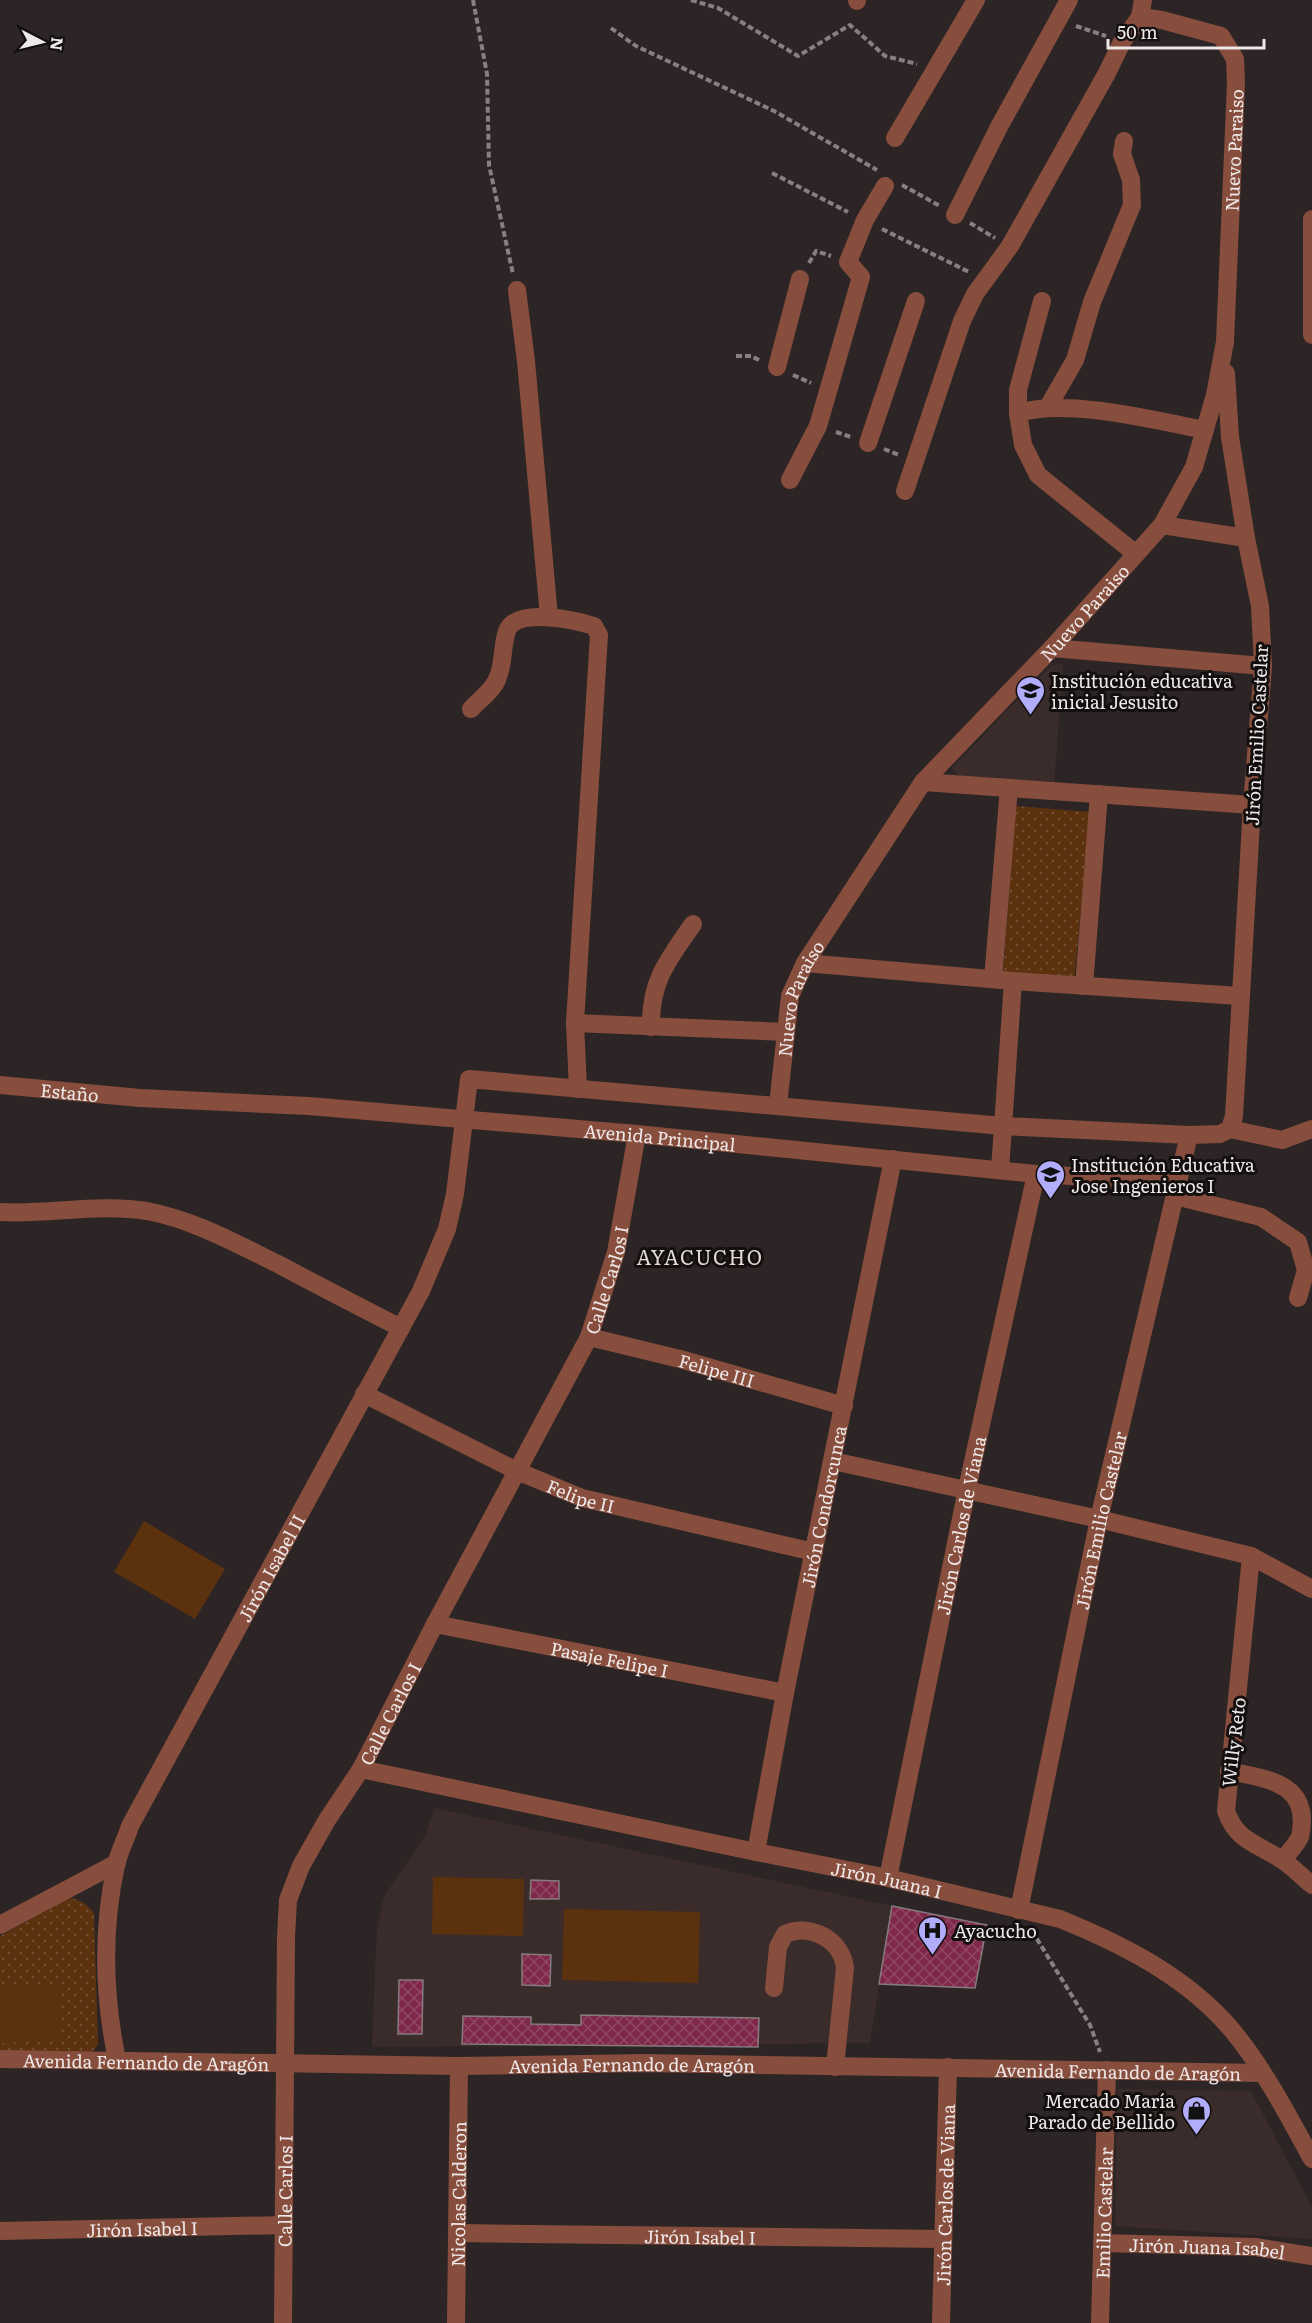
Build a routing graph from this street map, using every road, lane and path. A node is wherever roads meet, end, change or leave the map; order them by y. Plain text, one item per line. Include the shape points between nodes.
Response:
1 (473, 0) edge
2 (692, 0) edge
3 (976, 0) edge
4 (1069, 0) edge
5 (1142, 8) edge
6 (1058, 20) junction
7 (611, 28) dead end
8 (1122, 42) junction
9 (933, 75) junction
10 (895, 138) dead end
11 (1124, 141) dead end
12 (888, 180) junction
13 (955, 215) junction
14 (1312, 219) edge
15 (1010, 246) junction
16 (848, 262) junction
17 (800, 279) joint
18 (517, 290) joint
19 (916, 301) dead end
20 (1042, 301) dead end
21 (1312, 335) edge
22 (1225, 342) junction
23 (777, 367) dead end
24 (1048, 407) junction
25 (1018, 413) junction
26 (1205, 430) junction
27 (868, 443) dead end
28 (790, 480) dead end
29 (905, 491) dead end
30 (1162, 525) junction
31 (1246, 538) junction
32 (1136, 554) junction
33 (549, 617) junction
34 (1052, 648) junction
35 (1263, 666) junction
36 (471, 709) dead end
37 (923, 782) junction
38 (1009, 788) junction
39 (1099, 794) junction
40 (1252, 805) junction
41 (693, 924) dead end
42 (805, 963) junction
43 (993, 979) junction
44 (1013, 981) junction
45 (1083, 986) junction
46 (1240, 996) junction
47 (575, 1023) junction
48 (651, 1027) junction
49 (786, 1032) junction
50 (0, 1085) edge
51 (578, 1089) junction
52 (140, 1098) joint
53 (778, 1106) junction
54 (463, 1120) junction
55 (1003, 1126) junction
56 (1230, 1129) junction
57 (1312, 1129) edge
58 (638, 1134) junction
59 (1189, 1135) junction
60 (892, 1159) junction
61 (1000, 1170) junction
62 (1036, 1174) junction
63 (1176, 1189) junction
64 (0, 1212) edge
65 (1298, 1298) dead end
66 (400, 1328) junction
67 (589, 1337) junction
68 (364, 1394) junction
69 (844, 1407) junction
70 (833, 1461) junction
71 (517, 1471) junction
72 (967, 1490) junction
73 (1099, 1519) junction
74 (814, 1552) junction
75 (1251, 1556) junction
76 (1312, 1589) edge
77 (435, 1624) junction
78 (784, 1693) junction
79 (361, 1769) junction
80 (1230, 1772) junction
81 (756, 1852) junction
82 (1283, 1860) junction
83 (117, 1863) junction
84 (888, 1878) junction
85 (1312, 1885) edge
86 (1019, 1910) junction
87 (0, 1925) edge
88 (774, 1988) dead end
89 (0, 2059) edge
90 (117, 2060) junction
91 (285, 2064) junction
92 (459, 2066) junction
93 (835, 2067) junction
94 (948, 2067) junction
95 (1107, 2070) junction
96 (1262, 2073) junction
97 (1312, 2159) edge
98 (284, 2225) junction
99 (0, 2231) edge
100 (457, 2233) junction
101 (944, 2240) junction
102 (1102, 2243) junction
103 (1312, 2256) edge
104 (284, 2323) edge
105 (456, 2323) edge
106 (941, 2323) edge
107 (1100, 2323) edge

1 - 18 path via 487,74 489,165
2 - 9 path via 718,8 798,56 850,26 885,56 916,63
3 - 9 street
4 - 6 street
5 - 8 street
5 - 22 street, Nuevo Paraiso via 1162,20 1221,36 1235,59
6 - 8 path
6 - 13 street
7 - 12 path via 636,45 774,111
8 - 15 street
9 - 10 street
11 - 24 street via 1122,154 1131,180 1132,205 1092,302 1075,360
12 - 13 path
12 - 16 street via 865,220
13 - 15 path
14 - 21 street
15 - 29 street via 975,294 962,321
16 - 17 path via 816,251
16 - 28 street via 861,278 818,426
17 - 23 street
18 - 33 street
19 - 27 street
20 - 25 street via 1018,390
22 - 26 street, Nuevo Paraiso
22 - 31 street, Jirón Emilio Castelar via 1230,437
24 - 25 street
24 - 26 street via 1128,415
25 - 32 street via 1023,445 1038,474
26 - 30 street, Nuevo Paraiso via 1194,467
30 - 31 street
30 - 32 street, Nuevo Paraiso
31 - 35 street, Jirón Emilio Castelar via 1260,606
32 - 34 street, Nuevo Paraiso
33 - 36 street via 512,623 498,678
33 - 47 street via 594,626 599,635
34 - 35 street
34 - 37 street, Nuevo Paraiso
35 - 40 street, Jirón Emilio Castelar
37 - 38 street
37 - 42 street, Nuevo Paraiso
38 - 39 street
38 - 43 street
39 - 40 street
39 - 45 street
40 - 46 street, Jirón Emilio Castelar
41 - 48 street via 660,973 650,1005
42 - 43 street
42 - 49 street, Nuevo Paraiso via 790,996
43 - 44 street
44 - 45 street
44 - 55 street
45 - 46 street
46 - 56 street, Jirón Emilio Castelar via 1234,1116
47 - 48 street
47 - 51 street
48 - 49 street
49 - 53 street, Nuevo Paraiso
50 - 52 street, Estaño
51 - 53 street
51 - 54 street, Jirón Isabel II via 469,1079
52 - 54 street, Avenida Principal via 309,1106
53 - 55 street
54 - 58 street, Avenida Principal
54 - 66 street, Jirón Isabel II via 447,1229 421,1292
55 - 59 street
55 - 61 street
56 - 57 street via 1282,1140
56 - 59 street via 1220,1134
58 - 60 street, Avenida Principal
58 - 67 street, Calle Carlos I via 616,1252
59 - 63 street, Jirón Emilio Castelar
60 - 61 street, Avenida Principal
60 - 69 street, Jirón Condorcunca
61 - 62 street, Avenida Principal
62 - 63 street, Avenida Principal
62 - 72 street, Jirón Carlos de Viana
63 - 65 street, Avenida Principal via 1261,1217 1298,1242 1306,1270
63 - 73 street, Jirón Emilio Castelar
64 - 66 street via 114,1208 188,1221
66 - 68 street, Jirón Isabel II
67 - 69 street, Felipe III
67 - 71 street, Calle Carlos I
68 - 71 street, Felipe II
68 - 83 street, Jirón Isabel II via 130,1826
69 - 70 street, Jirón Condorcunca
70 - 72 street
70 - 74 street, Jirón Condorcunca
71 - 74 street, Felipe II via 582,1497
71 - 77 street, Calle Carlos I
72 - 73 street
72 - 84 street, Jirón Carlos de Viana
73 - 75 street
73 - 86 street, Jirón Emilio Castelar
74 - 78 street, Jirón Condorcunca
75 - 76 street
75 - 80 street, Willy Reto
77 - 78 street, Pasaje Felipe I
77 - 79 street, Calle Carlos I
78 - 81 street, Jirón Condorcunca
79 - 81 street, Jirón Juana I
79 - 91 street, Calle Carlos I via 301,1866 288,1900
80 - 82 street, Willy Reto via 1226,1811 1232,1827
80 - 82 street via 1287,1785 1298,1792 1305,1818 1299,1838
81 - 84 street, Jirón Juana I
82 - 85 street, Willy Reto
83 - 87 street
83 - 90 street, Jirón Isabel II via 107,1950 111,2030
84 - 86 street, Jirón Juana I
86 - 95 path via 1090,2025
86 - 96 street, Jirón Juana I via 1060,1919 1152,1963 1213,2010
88 - 93 street via 778,1947 785,1934 798,1930 822,1935 837,1946 845,1968
89 - 90 street, Avenida Fernando de Aragón
90 - 91 street, Avenida Fernando de Aragón
91 - 92 street, Avenida Fernando de Aragón
91 - 98 street, Calle Carlos I
92 - 93 street, Avenida Fernando de Aragón via 643,2063
92 - 100 street, Nicolas Calderon
93 - 94 street, Avenida Fernando de Aragón
94 - 95 street, Avenida Fernando de Aragón
94 - 101 street, Jirón Carlos de Viana
95 - 96 street, Avenida Fernando de Aragón
95 - 102 street, Emilio Castelar
96 - 97 street, Jirón Juana I
98 - 99 street, Jirón Isabel I
98 - 104 street, Calle Carlos I
100 - 101 street, Jirón Isabel I
100 - 105 street, Nicolas Calderon
101 - 106 street, Jirón Carlos de Viana
102 - 103 street, Jirón Juana Isabel via 1255,2247
102 - 107 street, Emilio Castelar

